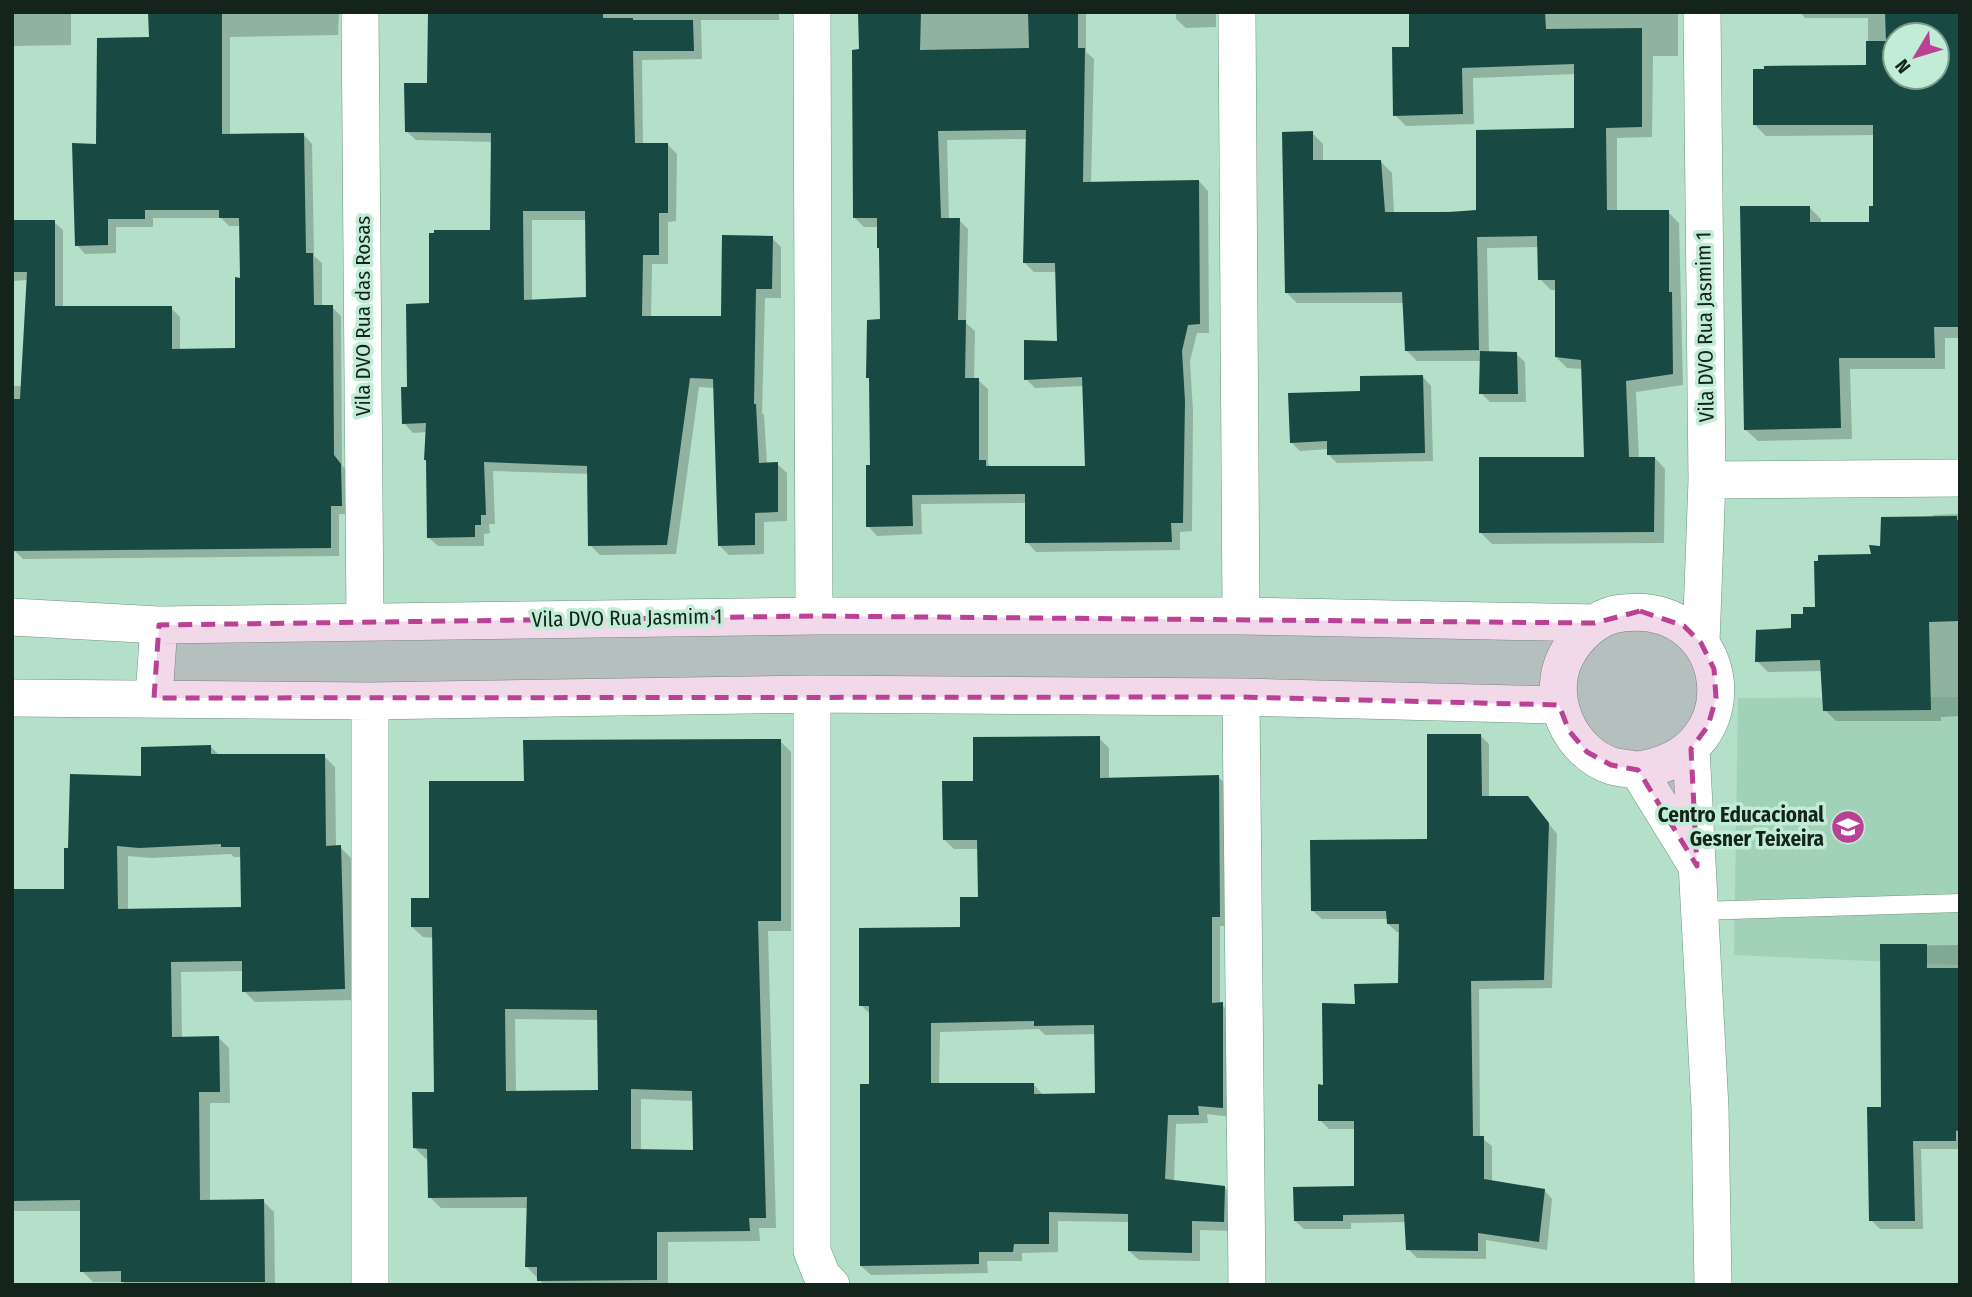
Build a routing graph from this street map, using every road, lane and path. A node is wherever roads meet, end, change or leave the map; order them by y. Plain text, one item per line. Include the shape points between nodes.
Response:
1 (360, 12) edge
2 (812, 12) edge
3 (1237, 12) edge
4 (1702, 12) edge
5 (1960, 478) edge
6 (1707, 480) junction
7 (814, 616) junction
8 (1241, 616) junction
9 (12, 617) edge
10 (365, 621) junction
11 (1595, 623) junction
12 (159, 625) junction
13 (1701, 643) junction
14 (812, 694) junction
15 (1241, 697) junction
16 (12, 698) edge
17 (154, 698) junction
18 (370, 701) junction
19 (1559, 705) junction
20 (1691, 750) junction
21 (1638, 770) junction
22 (1697, 866) junction
23 (1960, 904) edge
24 (1699, 911) junction
25 (370, 1285) edge
26 (831, 1285) edge
27 (1247, 1285) edge
28 (1713, 1285) edge

1 - 10 street, Vila DVO Rua das Rosas
2 - 7 street
3 - 8 street
4 - 6 street, Vila DVO Rua Jasmim 1
5 - 6 street
6 - 13 street, Vila DVO Rua Jasmim 1
7 - 8 street, Vila DVO Rua Jasmim 1
7 - 10 street, Vila DVO Rua Jasmim 1
8 - 11 street, Vila DVO Rua Jasmim 1
9 - 12 street, Vila DVO Rua Jasmim 1
10 - 12 street, Vila DVO Rua Jasmim 1
11 - 13 street via 1616,613 1663,615 1684,626
11 - 19 street via 1577,638 1564,659 1558,681
12 - 17 street
13 - 20 street via 1714,669 1716,698 1708,726
14 - 15 street
14 - 18 street
14 - 26 street via 812,1251
15 - 19 street
15 - 27 street
16 - 17 street
17 - 18 street
18 - 25 street
19 - 21 street via 1569,732 1587,752 1611,765
20 - 21 street via 1658,768
20 - 22 street
21 - 22 street
22 - 24 street
23 - 24 lane
24 - 28 street via 1710,1108

